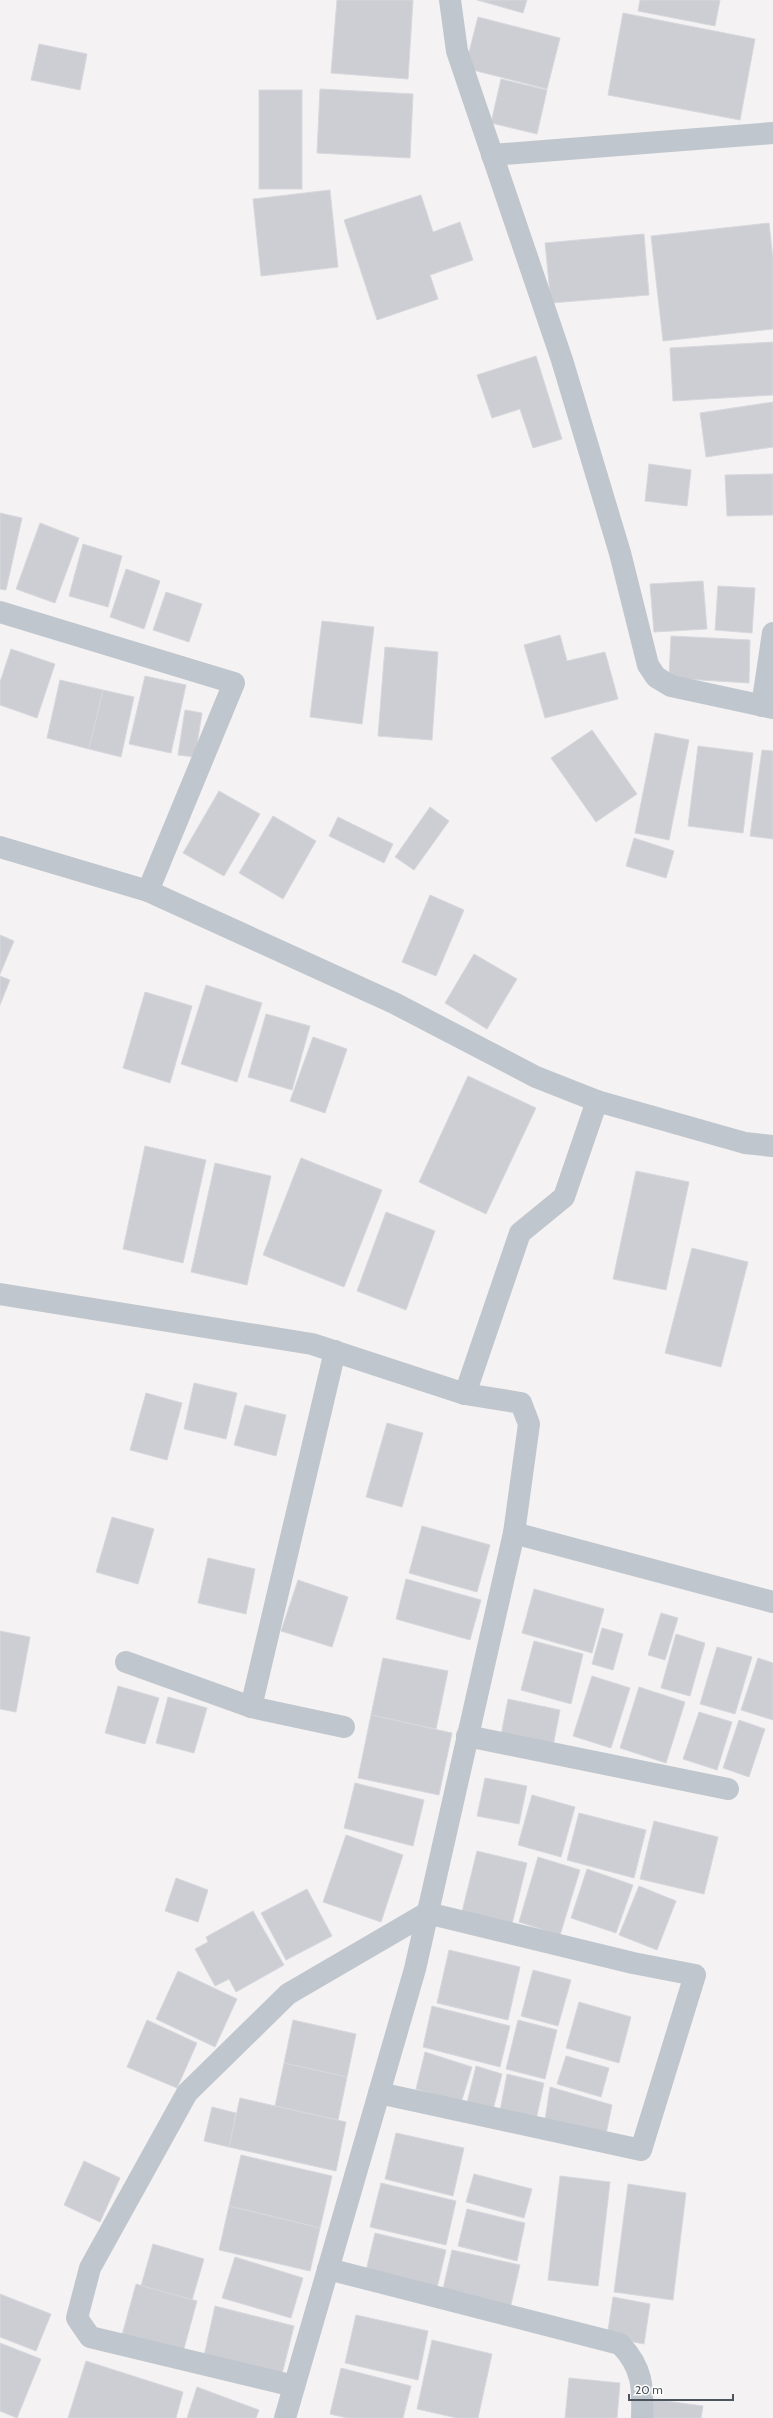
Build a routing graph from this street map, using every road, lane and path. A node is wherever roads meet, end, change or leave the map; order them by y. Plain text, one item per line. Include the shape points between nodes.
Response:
1 (450, 0) edge
2 (773, 133) edge
3 (492, 155) junction
4 (0, 612) edge
5 (773, 633) edge
6 (767, 707) edge
7 (0, 847) edge
8 (148, 891) junction
9 (597, 1101) junction
10 (773, 1146) edge
11 (0, 1294) edge
12 (335, 1352) junction
13 (465, 1394) junction
14 (514, 1533) junction
15 (773, 1602) edge
16 (126, 1662) dead end
17 (251, 1707) junction
18 (344, 1727) dead end
19 (467, 1736) junction
20 (728, 1789) dead end
21 (427, 1913) junction
22 (379, 2093) junction
23 (328, 2269) junction
24 (294, 2386) junction
25 (285, 2418) edge
26 (642, 2418) edge

1 - 3 street via 457,51
2 - 3 street
3 - 6 street via 562,360 616,538 648,665 656,677 671,686
4 - 8 street via 234,683
5 - 6 street
7 - 8 street
8 - 9 street via 394,1002 536,1077
9 - 10 street via 745,1143
9 - 13 street via 564,1197 520,1233
11 - 12 street via 312,1344
12 - 13 street
12 - 17 street
13 - 14 street via 521,1403 529,1424
14 - 15 street
14 - 19 street
16 - 17 street
17 - 18 street
19 - 20 street
19 - 21 street
21 - 22 street via 415,1969
21 - 22 street via 633,1963 695,1975 641,2150
21 - 24 street via 288,1994 187,2093 90,2268 77,2318 90,2337
22 - 23 street
23 - 24 street
23 - 26 street via 620,2344 632,2357 639,2370 643,2391
24 - 25 street

